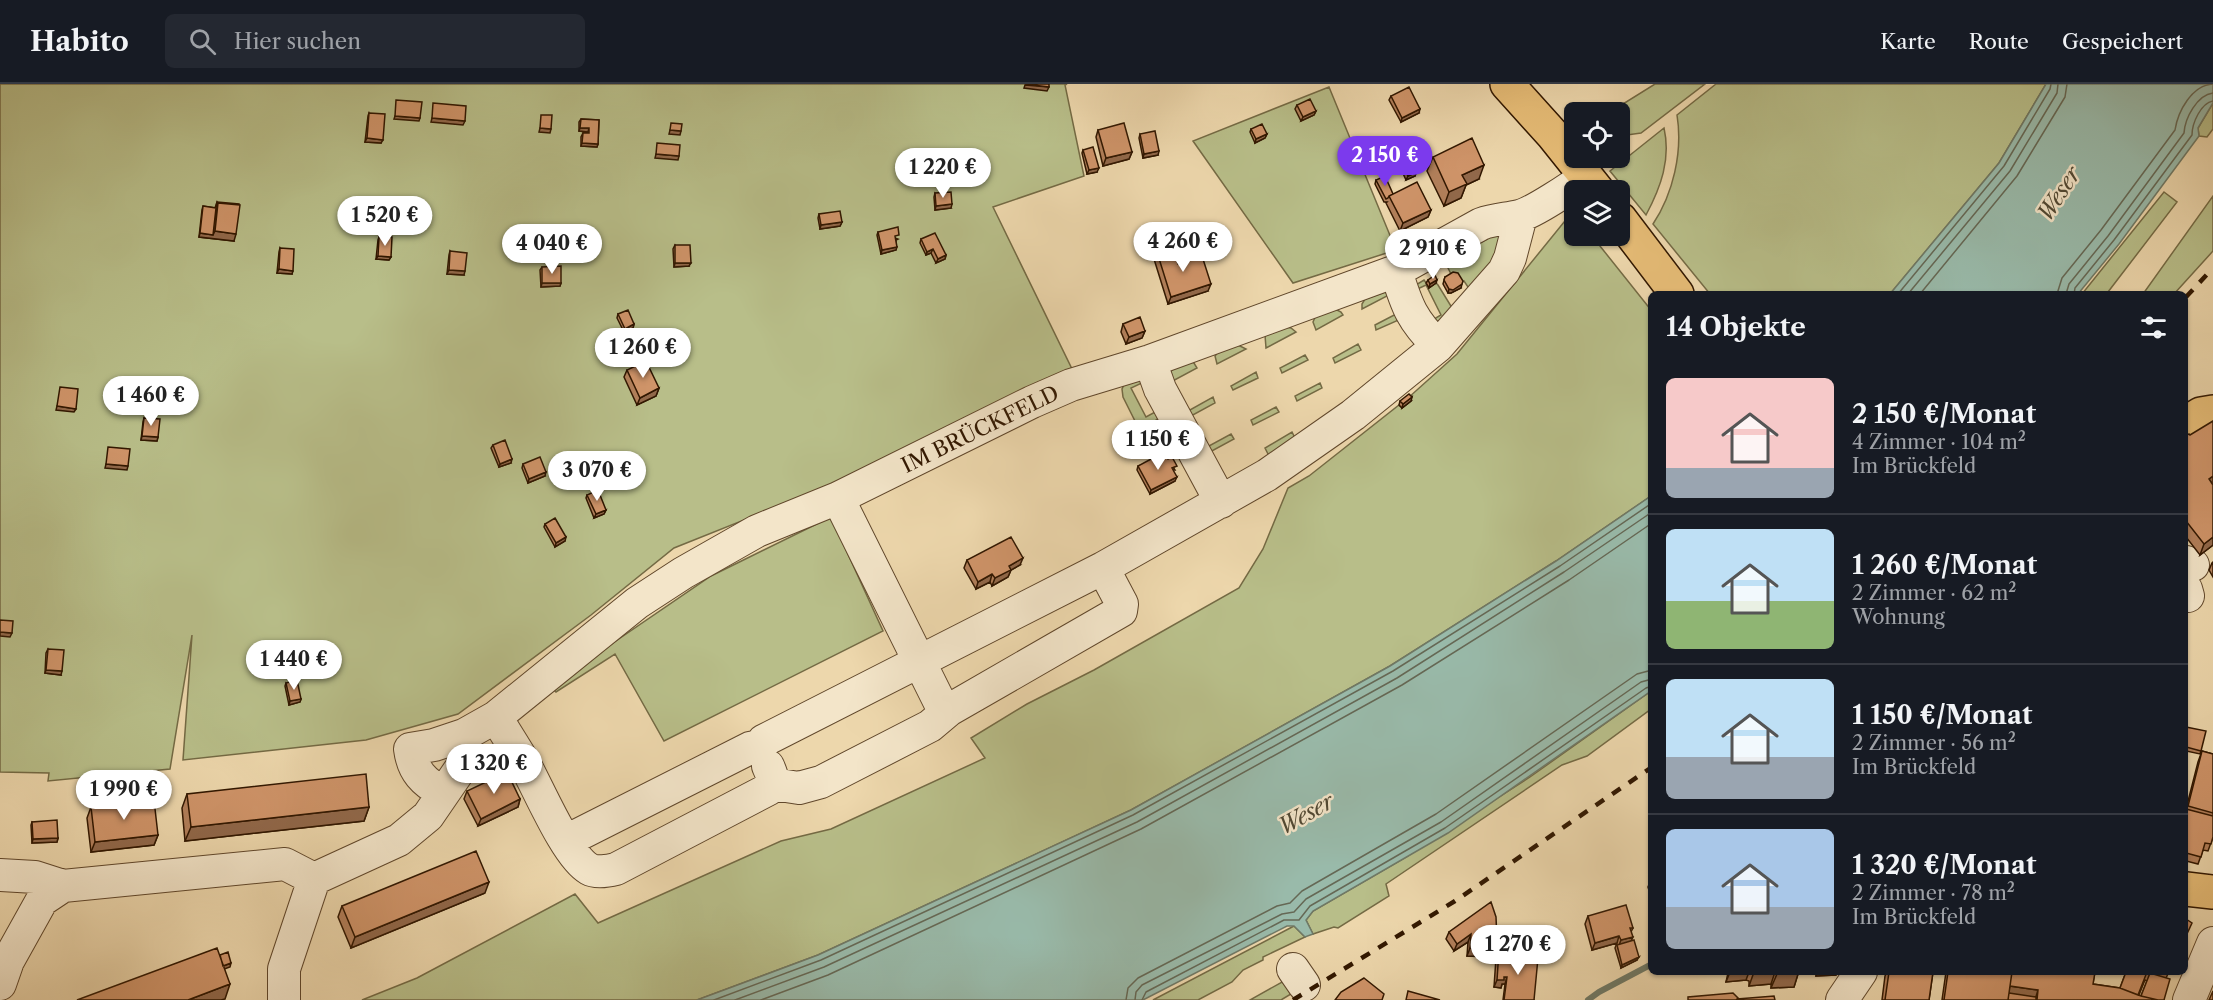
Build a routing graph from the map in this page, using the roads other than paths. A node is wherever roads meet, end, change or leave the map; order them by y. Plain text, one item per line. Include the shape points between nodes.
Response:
1 (1507, 84) edge
2 (1588, 180) edge
3 (1564, 192) edge
4 (1521, 216) junction
5 (1630, 232) edge
6 (1396, 271) junction
7 (1675, 291) edge
8 (1438, 346) junction
9 (1150, 362) junction
10 (2213, 412) edge
11 (2188, 422) edge
12 (838, 498) junction
13 (1221, 502) junction
14 (1102, 568) junction
15 (918, 661) junction
16 (945, 713) junction
17 (496, 717) junction
18 (464, 735) junction
19 (760, 746) junction
20 (773, 784) junction
21 (443, 793) junction
22 (566, 841) junction
23 (0, 876) edge
24 (314, 879) junction
25 (63, 886) junction
26 (2188, 889) edge
27 (2213, 892) edge
28 (11, 936) edge
29 (2213, 943) edge
30 (1859, 975) edge
31 (0, 984) edge
32 (284, 1000) edge
33 (1842, 1000) edge
34 (2189, 1000) edge

1 - 2 main road
3 - 4 street, IM BRÜCKFELD
4 - 6 street, IM BRÜCKFELD via 1496,219 1466,230
4 - 8 street via 1504,271
5 - 7 main road
6 - 8 street via 1414,319
6 - 9 street, IM BRÜCKFELD
8 - 13 street via 1314,444
9 - 12 street, IM BRÜCKFELD via 1071,385
9 - 13 street via 1160,389
10 - 11 main road
12 - 15 street
12 - 17 street, IM BRÜCKFELD via 757,531 683,573 637,603
13 - 14 street
14 - 15 street
14 - 16 street via 1122,604 1121,611
15 - 16 street
15 - 19 street
16 - 20 street via 930,726 821,782 799,788
17 - 18 street, IM BRÜCKFELD
17 - 22 street
18 - 21 street via 464,765
18 - 21 street, IM BRÜCKFELD via 410,749 415,769 426,783
19 - 20 street
19 - 22 street
20 - 22 street via 616,869 590,869
21 - 24 street via 428,816 399,840
23 - 25 street via 35,877
24 - 25 street via 285,864
24 - 32 street via 285,969
25 - 28 street via 42,900
26 - 27 main road
28 - 31 street
29 - 34 street
30 - 33 street

